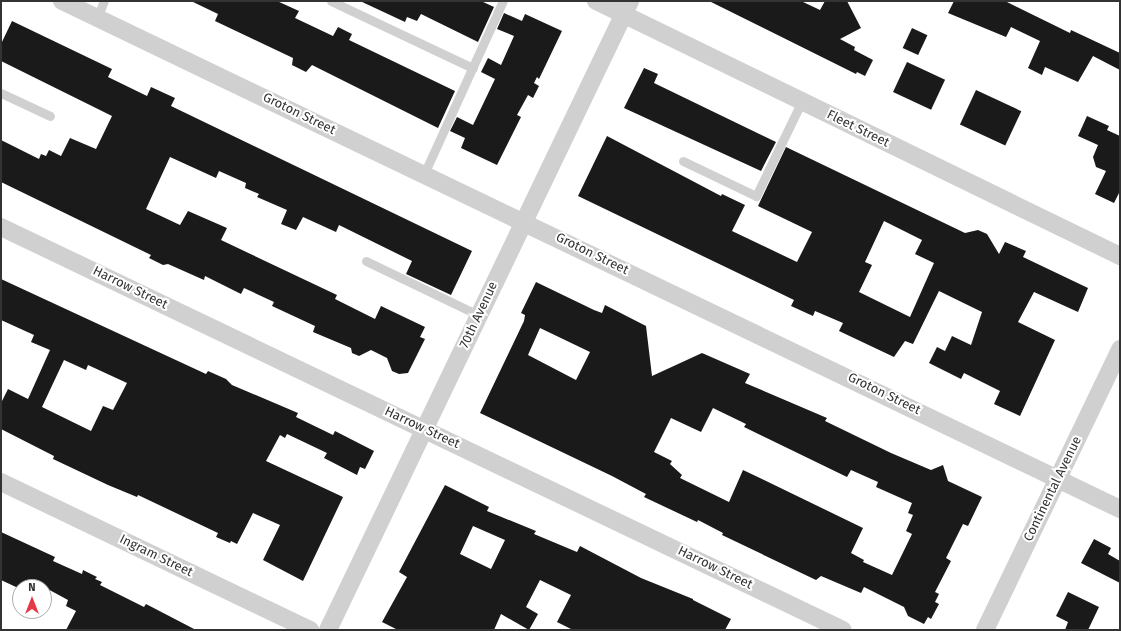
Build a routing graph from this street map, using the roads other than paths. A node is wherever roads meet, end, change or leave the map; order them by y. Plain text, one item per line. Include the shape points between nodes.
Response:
1 (62, 1) edge
2 (104, 1) edge
3 (331, 1) edge
4 (504, 1) edge
5 (596, 1) edge
6 (627, 8) edge
7 (97, 18) junction
8 (473, 68) junction
9 (1, 93) edge
10 (802, 101) junction
11 (50, 116) dead end
12 (683, 161) dead end
13 (424, 174) junction
14 (524, 222) junction
15 (1, 227) edge
16 (1120, 256) edge
17 (366, 261) dead end
18 (478, 315) junction
19 (1120, 349) edge
20 (424, 430) junction
21 (1058, 478) junction
22 (1, 482) edge
23 (1120, 509) edge
24 (310, 630) edge
25 (328, 630) edge
26 (844, 630) edge
27 (985, 630) edge

1 - 7 street, Groton Street
2 - 7 lane
3 - 8 lane
4 - 8 lane
5 - 6 street, Fleet Street
6 - 10 street, Fleet Street
6 - 14 street, 70th Avenue
7 - 13 street, Groton Street
8 - 13 lane
9 - 11 lane
10 - 12 lane via 756,196
10 - 16 street, Fleet Street
13 - 14 street, Groton Street
14 - 18 street, 70th Avenue
14 - 21 street, Groton Street
15 - 20 street, Harrow Street
17 - 18 lane
18 - 20 street, 70th Avenue
19 - 21 street, Continental Avenue
20 - 25 street, 70th Avenue
20 - 26 street, Harrow Street
21 - 23 street, Groton Street
21 - 27 street, Continental Avenue
22 - 24 street, Ingram Street

